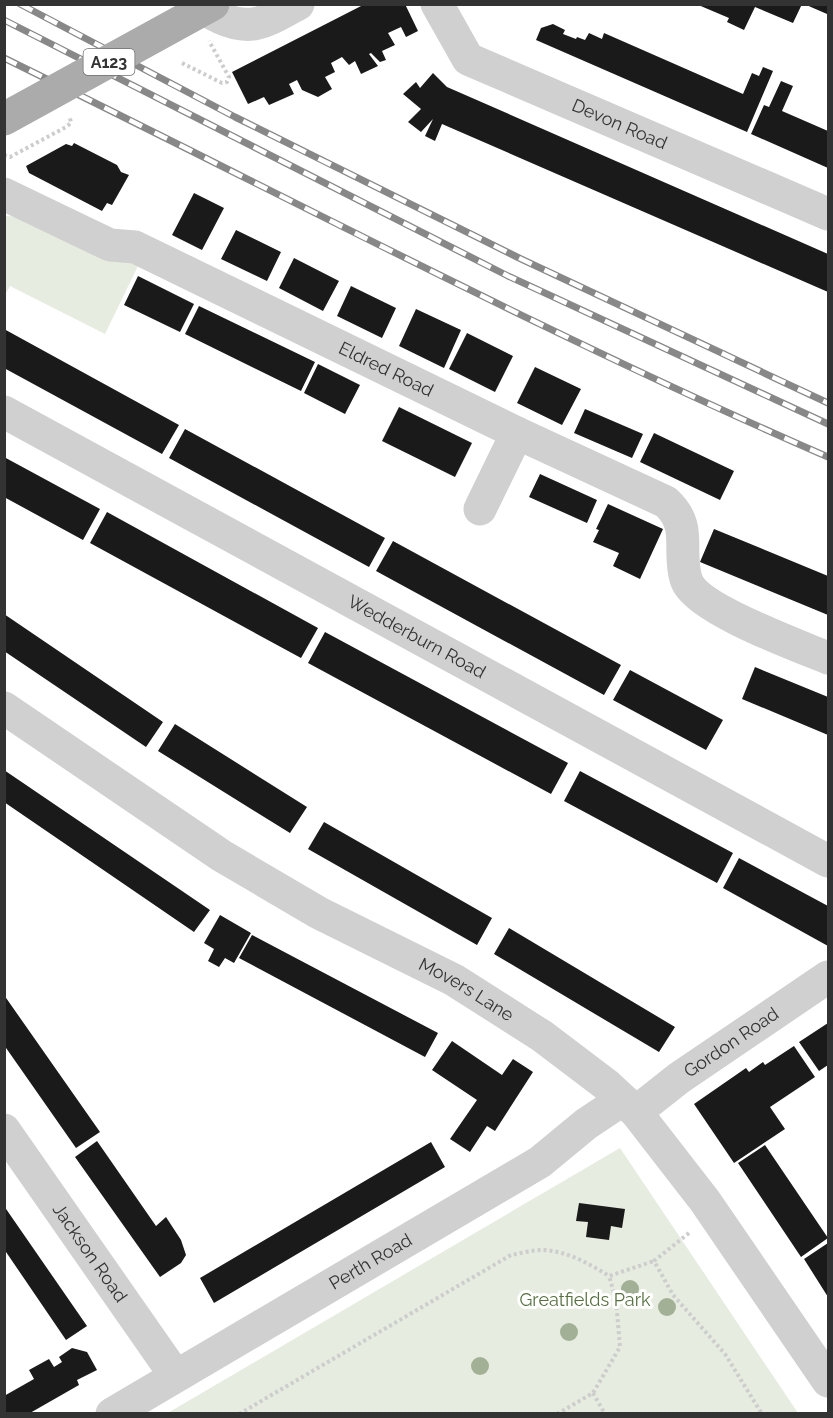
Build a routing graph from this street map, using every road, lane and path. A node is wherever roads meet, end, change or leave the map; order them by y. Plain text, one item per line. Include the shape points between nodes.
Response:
1 (202, 4) edge
2 (213, 4) edge
3 (298, 4) edge
4 (437, 4) edge
5 (203, 40) dead end
6 (182, 63) dead end
7 (4, 118) edge
8 (59, 130) dead end
9 (4, 155) edge
10 (4, 194) edge
11 (828, 214) edge
12 (4, 412) edge
13 (517, 433) junction
14 (480, 509) dead end
15 (828, 658) edge
16 (4, 708) edge
17 (828, 861) edge
18 (828, 977) edge
19 (629, 1106) junction
20 (4, 1130) edge
21 (691, 1232) dead end
22 (654, 1261) junction
23 (609, 1276) junction
24 (826, 1370) edge
25 (175, 1375) junction
26 (593, 1394) junction
27 (112, 1413) edge
28 (239, 1413) edge
29 (557, 1413) edge
30 (605, 1413) edge
31 (762, 1413) edge

1 - 3 street via 207,11 232,23 252,26
2 - 7 main road, A123, bridge
4 - 11 street, Devon Road via 468,59
5 - 6 path, bridge via 210,42 229,77 226,82
8 - 9 path via 9,157
10 - 13 street, Eldred Road via 110,245 135,247
12 - 17 street, Wedderburn Road
13 - 14 street
13 - 15 street, Eldred Road via 666,502 677,512 682,524 686,581 694,592 762,630
16 - 19 street, Movers Lane via 222,856 319,913 454,980 542,1036
18 - 19 street, Gordon Road via 679,1078
19 - 24 street, Movers Lane via 705,1201
19 - 25 street, Perth Road via 586,1124 540,1162
20 - 25 street, Jackson Road
21 - 22 path
22 - 23 path
22 - 31 path via 673,1295 726,1354
23 - 26 path via 616,1300 620,1347
23 - 28 path via 589,1263 559,1253 543,1250 511,1255
25 - 27 street, Perth Road
26 - 29 path
26 - 30 path

